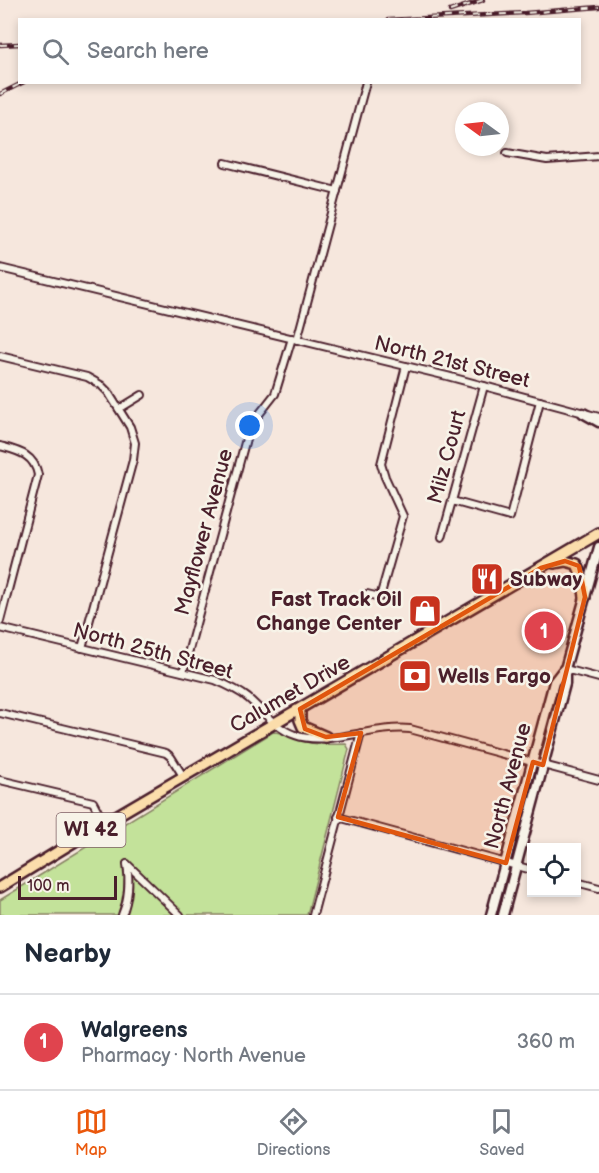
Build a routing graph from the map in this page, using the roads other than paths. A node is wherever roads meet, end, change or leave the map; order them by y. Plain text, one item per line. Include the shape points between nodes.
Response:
1 (365, 84) edge
2 (509, 153) edge
3 (599, 156) edge
4 (225, 163) dead end
5 (337, 191) junction
6 (0, 268) edge
7 (295, 339) junction
8 (0, 356) edge
9 (406, 366) junction
10 (484, 386) junction
11 (142, 395) dead end
12 (540, 401) junction
13 (119, 410) junction
14 (583, 413) junction
15 (599, 417) edge
16 (599, 422) edge
17 (0, 446) edge
18 (452, 501) junction
19 (599, 533) edge
20 (442, 537) dead end
21 (599, 547) edge
22 (541, 568) junction
23 (367, 594) dead end
24 (585, 597) junction
25 (0, 621) edge
26 (0, 628) edge
27 (82, 648) junction
28 (565, 669) junction
29 (183, 672) junction
30 (599, 678) edge
31 (300, 708) junction
32 (0, 713) edge
33 (275, 723) junction
34 (361, 733) junction
35 (326, 737) junction
36 (533, 762) junction
37 (543, 765) junction
38 (183, 776) junction
39 (0, 780) edge
40 (599, 780) edge
41 (338, 817) junction
42 (104, 823) junction
43 (506, 863) junction
44 (516, 866) junction
45 (527, 869) edge
46 (581, 883) edge
47 (0, 887) edge
48 (599, 888) edge
49 (122, 915) edge
50 (180, 915) edge
51 (313, 915) edge
52 (491, 915) edge
53 (502, 915) edge

1 - 5 street, Mayflower Avenue
2 - 3 street via 547,160
4 - 5 street
5 - 7 street, Mayflower Avenue
6 - 7 street, North 21st Street
7 - 9 street, North 21st Street
7 - 29 street, Mayflower Avenue via 275,394 247,435
8 - 13 street via 94,380 108,392
9 - 10 street, North 21st Street
9 - 23 street via 381,464 403,516 381,597
10 - 12 street, North 21st Street
10 - 18 street, Milz Court
11 - 13 street
12 - 14 street, North 21st Street
12 - 18 street via 510,516
13 - 27 street via 133,435 135,452
14 - 15 street, North 21st Street
14 - 16 main road
17 - 25 street via 25,454 38,475
18 - 20 street, Milz Court
19 - 22 main road, Calumet Drive / WI 42
21 - 24 main road, North Avenue
22 - 24 main road via 560,562 577,564
22 - 31 main road, Calumet Drive / WI 42
24 - 28 main road, North Avenue
26 - 27 street, North 25th Street
27 - 29 street, North 25th Street
28 - 30 street
28 - 36 main road, North Avenue via 555,682
28 - 37 main road, North Avenue via 565,684
29 - 33 street, North 25th Street via 237,690
31 - 33 main road, Calumet Drive / WI 42
31 - 35 main road via 303,727
32 - 38 street via 166,753
33 - 35 street, North 25th Street via 297,736
33 - 38 main road, Calumet Drive / WI 42
34 - 35 street, North 25th Street
34 - 36 street, North 25th Street via 385,728 410,729
34 - 41 street
36 - 37 street, North 25th Street
36 - 43 main road, North Avenue
37 - 40 street, North 25th Street
37 - 44 main road, North Avenue
38 - 42 main road, Calumet Drive / WI 42
39 - 42 street via 93,802
41 - 43 street
41 - 51 street
42 - 47 main road, Calumet Drive / WI 42
43 - 44 street
43 - 52 main road, North Avenue
44 - 45 street
44 - 53 main road, North Avenue
46 - 48 street
49 - 50 street via 130,881 127,864

